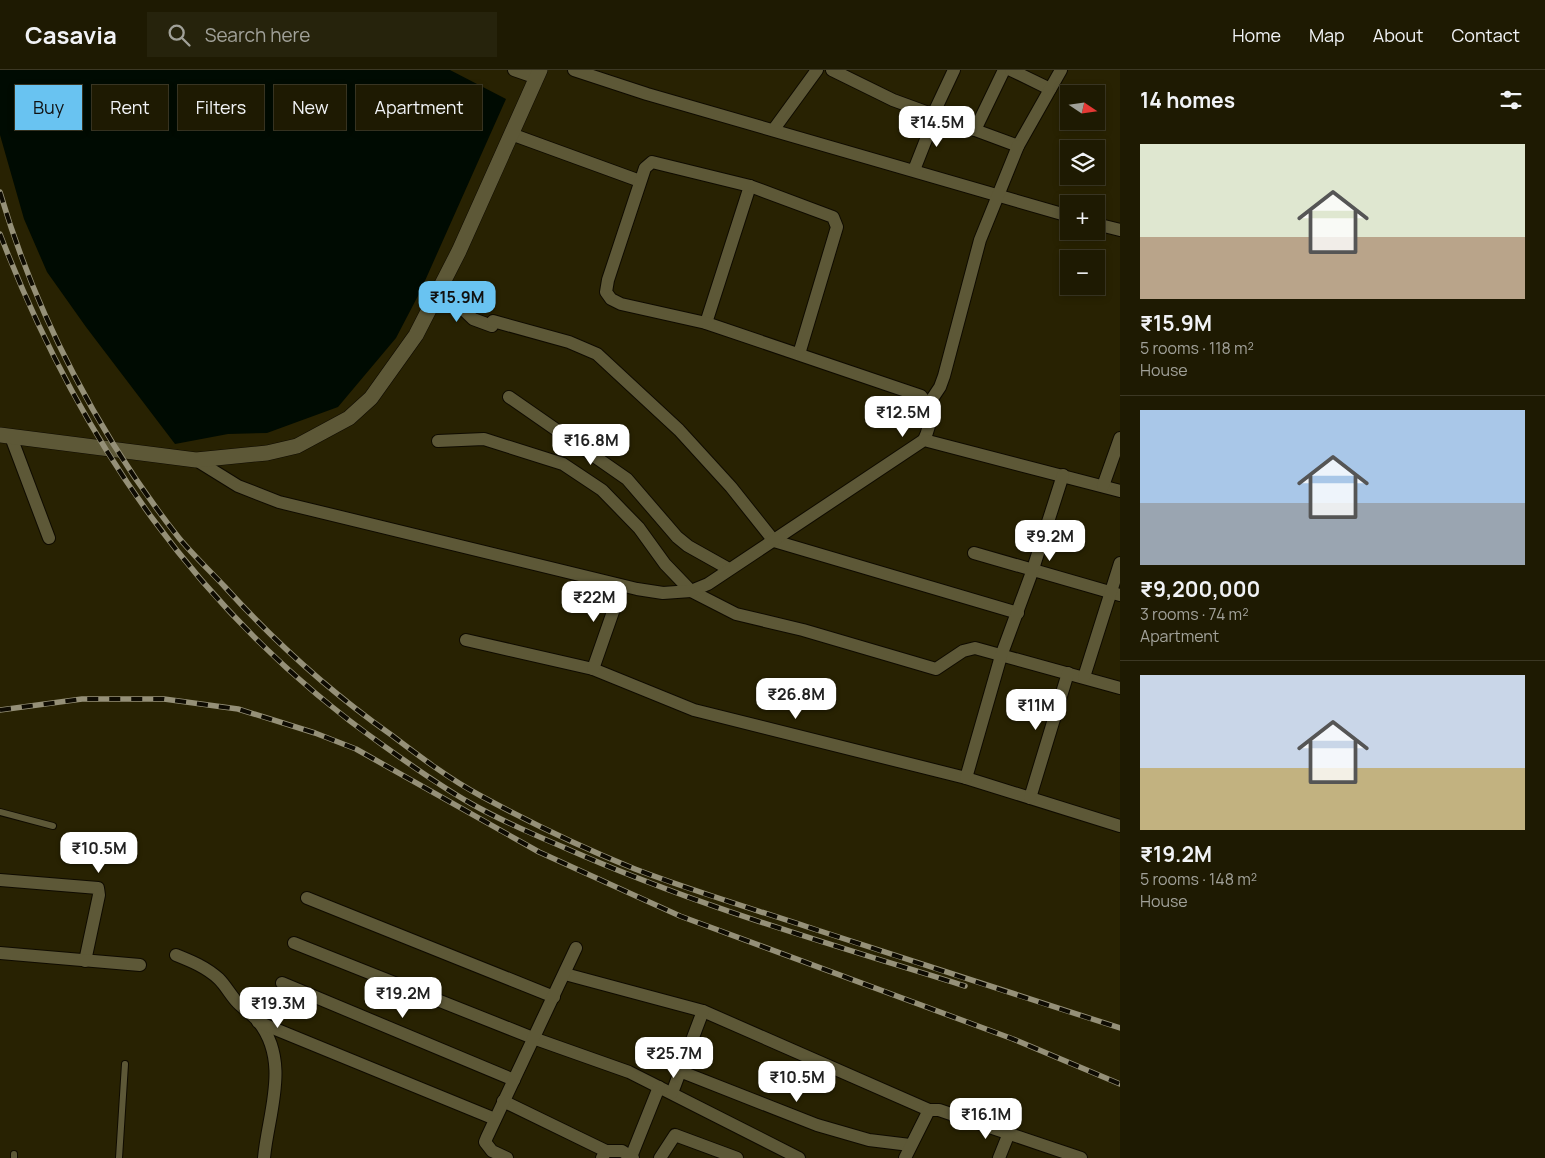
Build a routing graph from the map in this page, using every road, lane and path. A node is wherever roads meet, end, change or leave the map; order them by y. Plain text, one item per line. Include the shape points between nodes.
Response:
1 (514, 70) edge
2 (574, 70) edge
3 (817, 70) edge
4 (832, 70) edge
5 (954, 70) edge
6 (1004, 70) edge
7 (1011, 70) edge
8 (1061, 70) edge
9 (538, 74) edge
10 (1050, 89) junction
11 (932, 115) junction
12 (774, 129) junction
13 (975, 130) junction
14 (511, 134) junction
15 (1018, 146) junction
16 (914, 170) junction
17 (640, 181) junction
18 (750, 186) junction
19 (1000, 196) junction
20 (1060, 213) edge
21 (1105, 226) edge
22 (1120, 230) edge
23 (441, 288) junction
24 (706, 323) junction
25 (799, 354) junction
26 (508, 397) dead end
27 (928, 404) junction
28 (5, 436) edge
29 (1120, 438) edge
30 (924, 440) junction
31 (438, 441) dead end
32 (196, 460) junction
33 (1062, 475) junction
34 (1103, 486) junction
35 (1120, 491) edge
36 (49, 538) dead end
37 (774, 542) junction
38 (974, 553) dead end
39 (1120, 564) edge
40 (729, 569) junction
41 (1032, 572) junction
42 (622, 586) junction
43 (691, 591) junction
44 (1116, 594) edge
45 (1018, 613) junction
46 (466, 640) dead end
47 (1001, 656) junction
48 (593, 669) junction
49 (1068, 673) junction
50 (1084, 677) junction
51 (1120, 688) edge
52 (966, 778) junction
53 (1030, 798) junction
54 (0, 812) edge
55 (53, 826) dead end
56 (1120, 826) edge
57 (0, 880) edge
58 (307, 898) dead end
59 (294, 943) dead end
60 (576, 948) dead end
61 (0, 953) edge
62 (176, 955) dead end
63 (85, 960) junction
64 (140, 966) dead end
65 (564, 974) junction
66 (282, 983) dead end
67 (554, 997) junction
68 (704, 1011) junction
69 (258, 1022) junction
70 (533, 1038) junction
71 (125, 1064) dead end
72 (682, 1072) junction
73 (514, 1080) junction
74 (660, 1087) junction
75 (672, 1093) junction
76 (503, 1101) junction
77 (929, 1110) junction
78 (495, 1119) junction
79 (1009, 1133) junction
80 (910, 1145) junction
81 (1053, 1154) edge
82 (604, 1155) edge
83 (732, 1157) edge
84 (118, 1158) edge
85 (264, 1158) edge
86 (507, 1158) edge
87 (632, 1158) edge
88 (660, 1158) edge
89 (797, 1158) edge
90 (905, 1158) edge
91 (999, 1158) edge
92 (1080, 1158) edge

1 - 9 street
2 - 12 street
3 - 12 street
4 - 11 street via 892,100
5 - 11 street
6 - 13 street
7 - 10 street
8 - 10 street
9 - 14 main road
10 - 15 street
11 - 13 street
11 - 16 street
12 - 16 street
13 - 15 street
14 - 17 street
14 - 23 main road
15 - 19 street
16 - 19 street
17 - 18 street via 645,168 652,162
17 - 24 street via 606,292 621,304
18 - 24 street
18 - 25 street via 823,211 833,217 838,227
19 - 20 street
19 - 27 street via 980,240 944,376
21 - 22 street
23 - 32 main road via 402,357 371,398 349,418 296,446 249,456
23 - 37 street via 473,319 569,342 597,354 679,430 731,487
24 - 25 street
25 - 27 street via 921,396
26 - 40 street via 627,479 677,537
27 - 30 street via 931,417
28 - 32 main road
28 - 36 street
29 - 34 street
30 - 33 street
30 - 37 street
31 - 43 street via 484,440 563,464 602,490 639,528 665,564
32 - 42 street via 238,486 279,502
33 - 34 street
33 - 41 street
34 - 35 street
37 - 40 street
37 - 45 street
38 - 41 street
39 - 44 street
40 - 43 street
41 - 44 street
41 - 45 street
42 - 43 street via 663,593
42 - 48 street
43 - 47 street via 736,614 803,630 921,666 936,669 963,651 976,648
44 - 50 street
45 - 47 street
46 - 48 street
47 - 49 street
47 - 52 street
48 - 52 street via 694,710
49 - 50 street
49 - 53 street
50 - 51 street
52 - 53 street
53 - 56 street
54 - 55 lane
57 - 63 street via 98,888
58 - 67 street
59 - 70 street
60 - 65 street
61 - 63 street
62 - 69 street via 202,966
63 - 64 street
65 - 67 street
65 - 68 street
66 - 73 street
67 - 70 street
68 - 72 street
68 - 77 street
69 - 78 street
69 - 85 street via 272,1048 276,1067 276,1088
70 - 73 street
70 - 74 street via 629,1072
71 - 84 lane
72 - 75 street
72 - 80 street via 817,1126 869,1140
73 - 76 street
74 - 75 street
74 - 87 street
75 - 89 street
76 - 78 street
76 - 82 street
77 - 79 street via 939,1110
77 - 80 street
78 - 86 street via 485,1142 492,1151
79 - 81 street
79 - 91 street
80 - 90 street
81 - 92 street
82 - 87 street via 622,1151
83 - 88 street via 675,1135

